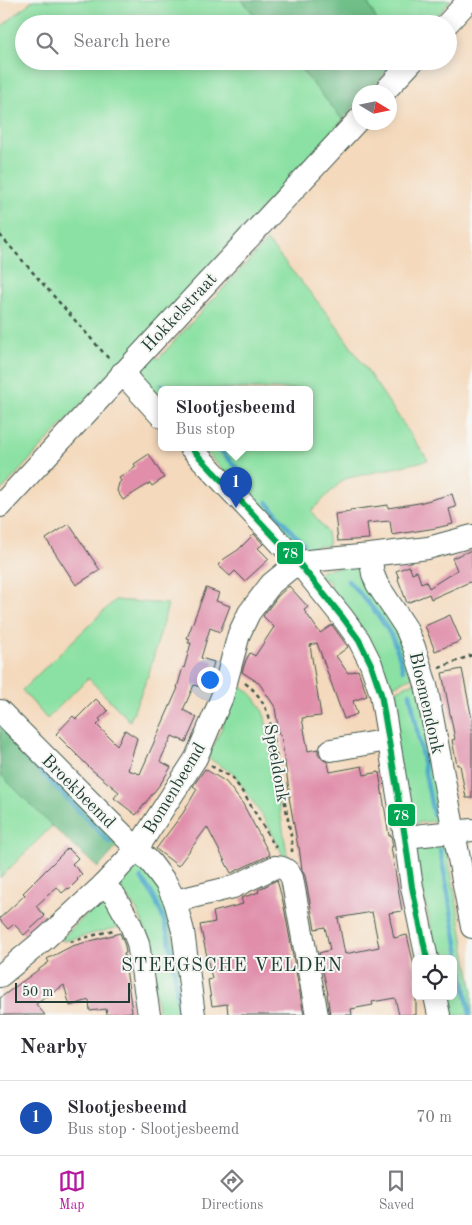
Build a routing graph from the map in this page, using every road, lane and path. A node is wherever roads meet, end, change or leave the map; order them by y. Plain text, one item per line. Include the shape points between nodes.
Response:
1 (469, 0) edge
2 (455, 15) edge
3 (405, 70) edge
4 (391, 85) edge
5 (352, 127) edge
6 (0, 235) edge
7 (122, 374) junction
8 (158, 413) edge
9 (194, 451) edge
10 (0, 506) edge
11 (472, 536) edge
12 (370, 555) junction
13 (298, 562) junction
14 (229, 674) junction
15 (0, 711) edge
16 (388, 740) junction
17 (331, 750) dead end
18 (196, 758) junction
19 (463, 830) edge
20 (406, 837) junction
21 (137, 849) junction
22 (286, 870) junction
23 (103, 885) junction
24 (175, 901) junction
25 (131, 925) junction
26 (472, 927) edge
27 (46, 938) junction
28 (426, 955) edge
29 (0, 976) edge
30 (436, 1000) edge
31 (149, 1015) edge
32 (194, 1015) edge
33 (317, 1015) edge
34 (439, 1015) edge

1 - 2 street
3 - 4 street
5 - 7 street, Hokkelstraat
6 - 7 path
7 - 8 street
7 - 10 street, Hokkelstraat
9 - 13 street
11 - 12 street via 428,548
12 - 13 street
12 - 19 street, Bloemendonk via 377,584 406,628 414,647
13 - 14 street, Bomenbeemd via 272,584 249,613 239,634
13 - 16 street via 359,640 381,694
14 - 18 street, Bomenbeemd
14 - 22 path, Speeldonk via 255,691 269,716 292,841
15 - 21 street, Broekbeemd
16 - 17 street
16 - 20 street
18 - 21 street, Bomenbeemd
18 - 22 path, Speeldonk via 232,778 267,832
19 - 20 street
19 - 26 street, Bloemendonk
20 - 28 street via 412,887
21 - 23 street, Bomenbeemd
21 - 24 street, Broekbeemd via 166,883
22 - 24 street via 275,867 233,887
22 - 33 street via 292,878
23 - 25 street via 114,896
23 - 27 street, Bomenbeemd
24 - 32 street, Broekbeemd via 183,931
25 - 27 path via 60,945
25 - 31 street via 138,943
27 - 29 street, Bomenbeemd
30 - 34 street

